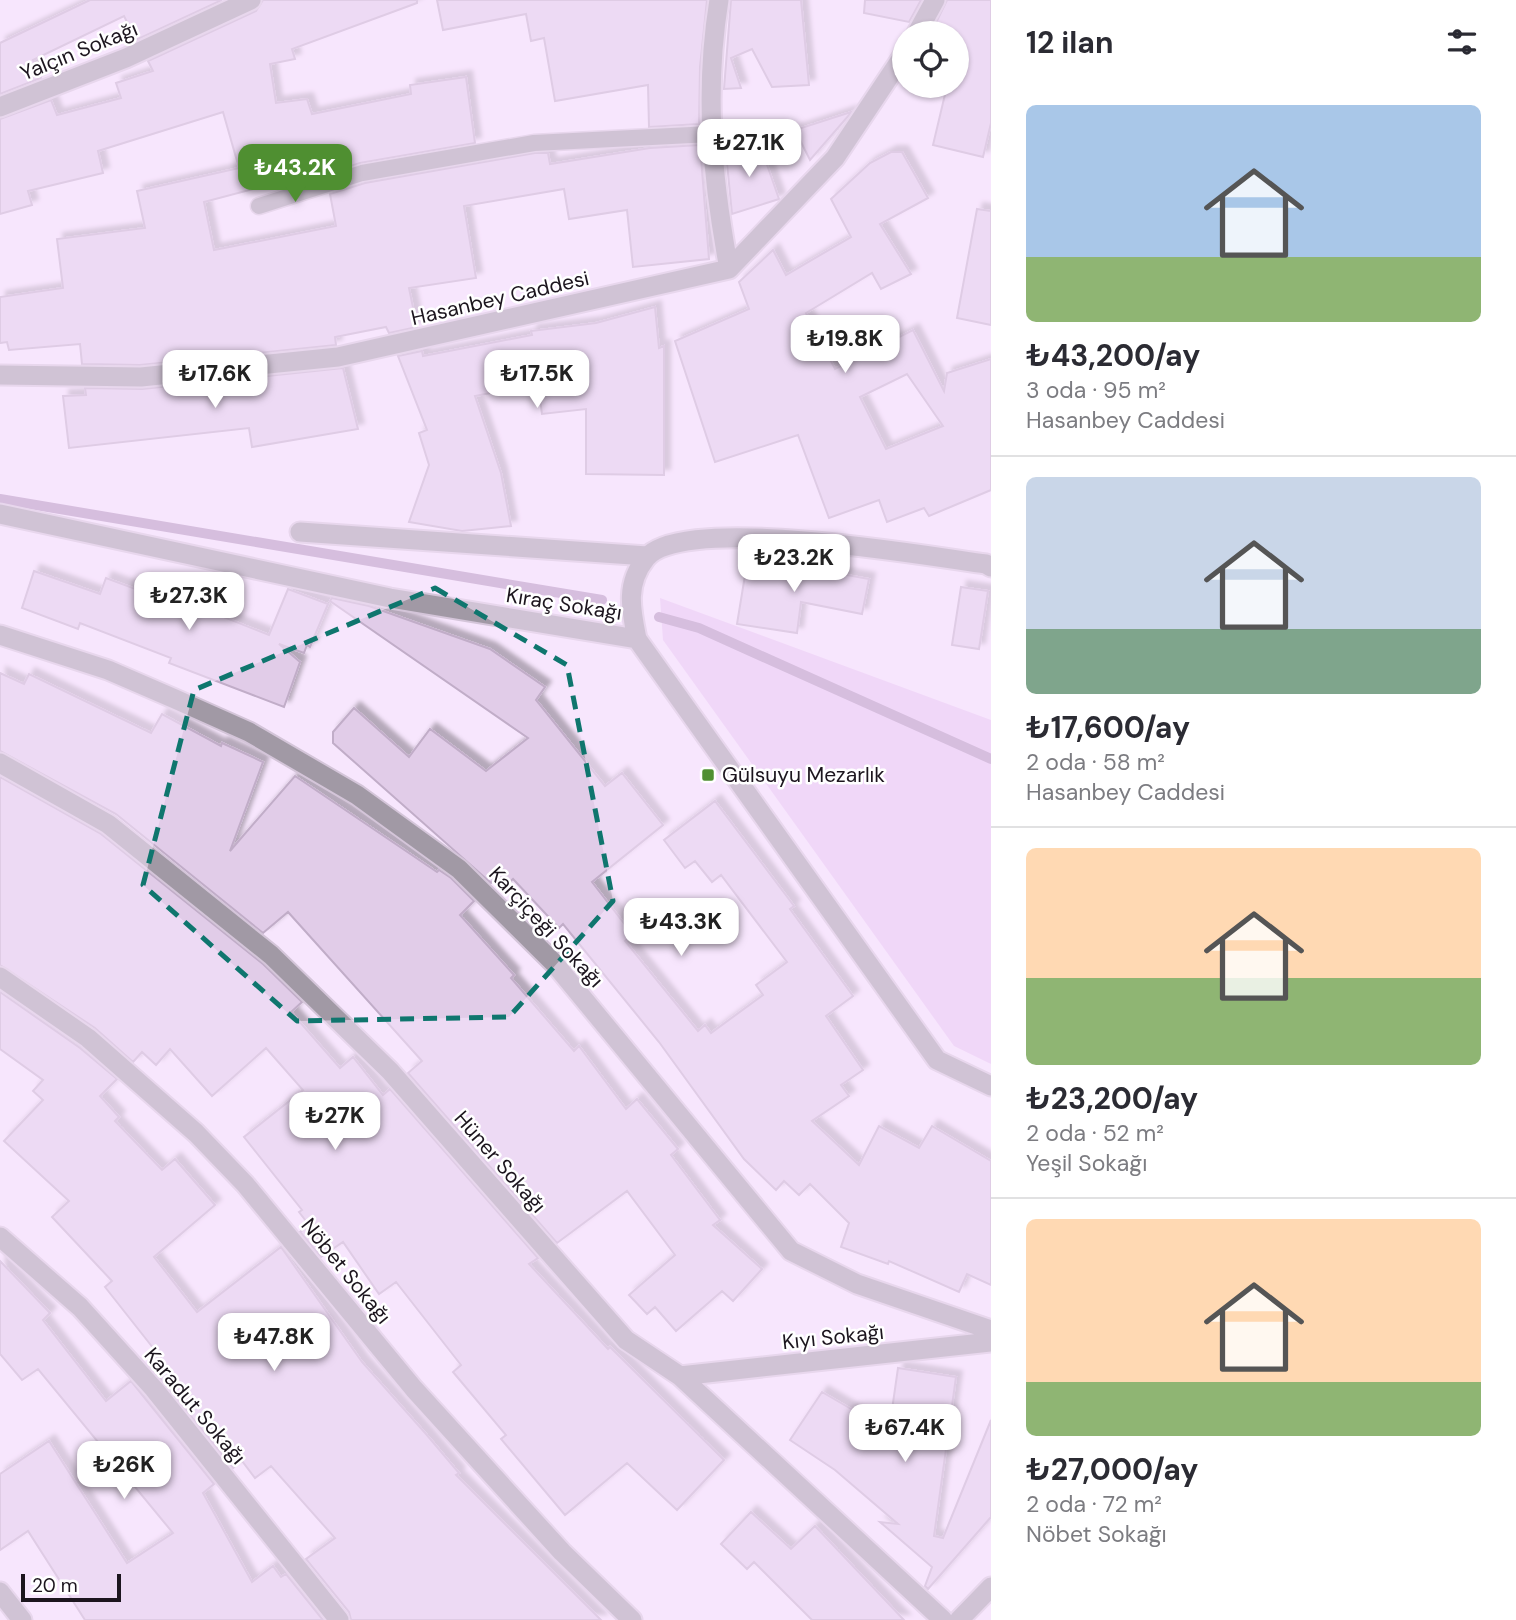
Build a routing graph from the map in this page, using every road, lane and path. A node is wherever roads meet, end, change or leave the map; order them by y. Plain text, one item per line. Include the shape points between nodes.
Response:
1 (251, 0) edge
2 (719, 0) edge
3 (935, 0) edge
4 (924, 21) edge
5 (892, 72) edge
6 (0, 107) edge
7 (711, 134) junction
8 (259, 206) dead end
9 (729, 269) junction
10 (0, 375) edge
11 (0, 514) edge
12 (300, 532) dead end
13 (647, 556) junction
14 (989, 563) edge
15 (0, 635) edge
16 (637, 639) junction
17 (0, 763) edge
18 (0, 977) edge
19 (991, 1086) edge
20 (0, 1237) edge
21 (991, 1329) edge
22 (991, 1342) edge
23 (680, 1376) junction
24 (991, 1587) edge
25 (0, 1592) edge
26 (22, 1620) edge
27 (339, 1620) edge
28 (632, 1620) edge
29 (943, 1620) edge
30 (959, 1620) edge

1 - 6 street, Yalçın Sokağı via 126,58
2 - 7 street
3 - 4 street
5 - 9 street via 835,158
7 - 8 lane via 534,143 362,173
7 - 9 street via 714,188
9 - 10 street, Hasanbey Caddesi via 338,357 141,377
11 - 16 street, Kıraç Sokağı via 390,598
12 - 13 street
13 - 14 street via 674,541 761,536
13 - 16 street via 633,581 629,603
15 - 21 street, Karçiçeği Sokağı via 108,670 249,732 357,795 459,869 545,954 791,1251 857,1284
16 - 19 street, Kıraç Sokağı via 937,1060
17 - 23 street, Hüner Sokağı via 108,824 271,955 390,1071 615,1329
18 - 28 street, Nöbet Sokağı via 88,1038 196,1133 245,1184 414,1389 562,1552
20 - 27 street, Karadut Sokağı via 80,1307 153,1389
22 - 23 street, Kıyı Sokağı
23 - 29 street, Hüner Sokağı
24 - 30 street
25 - 26 street

